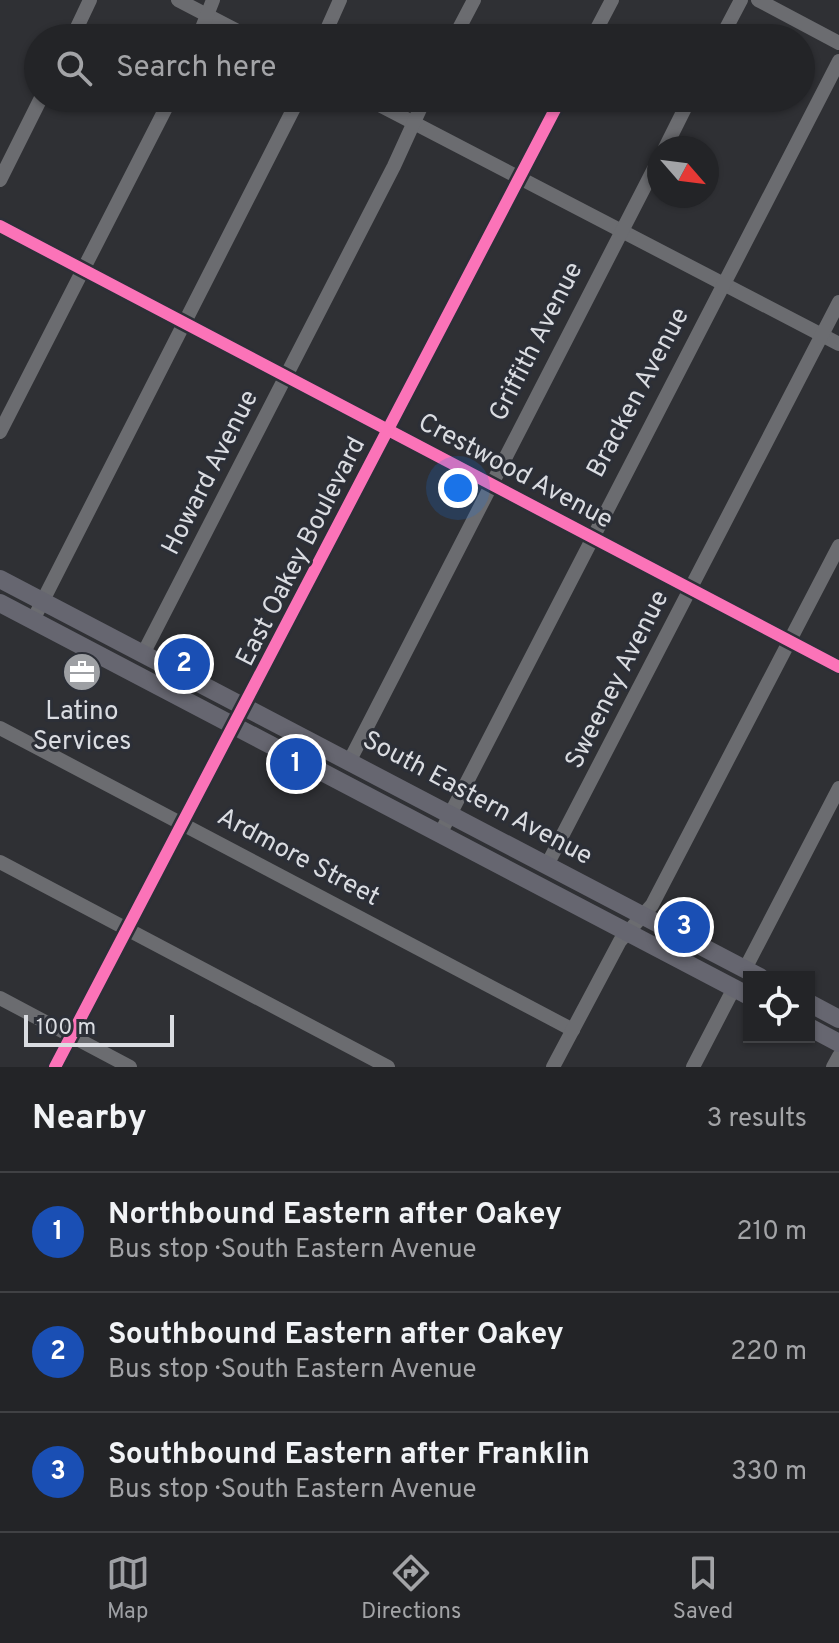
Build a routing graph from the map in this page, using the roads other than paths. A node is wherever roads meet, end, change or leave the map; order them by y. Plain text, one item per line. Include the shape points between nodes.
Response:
1 (90, 0) edge
2 (178, 0) edge
3 (213, 0) edge
4 (340, 0) edge
5 (474, 0) edge
6 (612, 0) edge
7 (741, 0) edge
8 (758, 0) edge
9 (207, 15) junction
10 (79, 24) edge
11 (203, 24) edge
12 (224, 24) edge
13 (329, 24) edge
14 (461, 24) edge
15 (599, 24) edge
16 (728, 24) edge
17 (803, 24) edge
18 (815, 30) edge
19 (839, 43) edge
20 (839, 61) edge
21 (815, 107) edge
22 (34, 112) edge
23 (164, 112) edge
24 (292, 112) edge
25 (392, 112) edge
26 (418, 112) edge
27 (554, 112) edge
28 (683, 112) edge
29 (812, 112) edge
30 (413, 123) junction
31 (671, 136) edge
32 (520, 178) junction
33 (0, 180) edge
34 (647, 182) edge
35 (0, 226) edge
36 (622, 231) junction
37 (83, 270) junction
38 (723, 283) junction
39 (839, 302) edge
40 (184, 323) junction
41 (822, 335) junction
42 (839, 344) edge
43 (286, 377) junction
44 (390, 431) junction
45 (0, 432) edge
46 (491, 484) junction
47 (591, 537) junction
48 (839, 546) edge
49 (0, 579) edge
50 (690, 589) junction
51 (42, 601) junction
52 (0, 603) edge
53 (33, 620) junction
54 (789, 641) junction
55 (143, 654) junction
56 (839, 667) edge
57 (246, 707) junction
58 (236, 726) junction
59 (0, 728) edge
60 (349, 762) junction
61 (839, 788) edge
62 (448, 813) junction
63 (183, 825) junction
64 (440, 834) junction
65 (0, 862) edge
66 (547, 865) junction
67 (643, 916) junction
68 (128, 929) junction
69 (629, 932) junction
70 (748, 971) edge
71 (753, 971) edge
72 (742, 992) edge
73 (0, 998) edge
74 (815, 1006) edge
75 (839, 1019) edge
76 (573, 1030) junction
77 (815, 1030) edge
78 (72, 1036) junction
79 (839, 1043) edge
80 (839, 1056) edge
81 (55, 1067) edge
82 (130, 1067) edge
83 (388, 1067) edge
84 (553, 1067) edge
85 (693, 1067) edge
86 (833, 1067) edge

1 - 10 street
2 - 9 street
3 - 9 street
4 - 13 street
5 - 14 street
6 - 15 street
7 - 16 street
8 - 17 street
9 - 11 street
9 - 12 street
18 - 19 street
20 - 21 street, Bracken Avenue
22 - 33 street
23 - 37 street
24 - 40 street
25 - 30 street
26 - 30 street, Howard Avenue
27 - 32 street, East Oakey Boulevard
28 - 31 street
29 - 38 street, Bracken Avenue
30 - 32 street
30 - 43 street, Howard Avenue
32 - 36 street
32 - 44 street, East Oakey Boulevard
34 - 36 street, Griffith Avenue
35 - 37 street, Crestwood Avenue
36 - 38 street
36 - 46 street, Griffith Avenue
37 - 40 street, Crestwood Avenue
37 - 45 street
38 - 41 street
38 - 47 street, Bracken Avenue
39 - 41 street, Sweeney Avenue
40 - 43 street, Crestwood Avenue
40 - 51 street
41 - 42 street
41 - 50 street, Sweeney Avenue
43 - 44 street, Crestwood Avenue
43 - 55 street, Howard Avenue
44 - 46 street, Crestwood Avenue
44 - 57 street, East Oakey Boulevard
46 - 47 street, Crestwood Avenue
46 - 60 street, Griffith Avenue
47 - 50 street, Crestwood Avenue
47 - 62 street, Bracken Avenue
48 - 54 street
49 - 51 main road, South Eastern Avenue
50 - 54 street, Crestwood Avenue
50 - 66 street, Sweeney Avenue
51 - 53 street
51 - 55 main road, South Eastern Avenue
52 - 53 main road, South Eastern Avenue
53 - 58 main road, South Eastern Avenue
54 - 56 street, Crestwood Avenue
54 - 67 street
55 - 57 main road, South Eastern Avenue
57 - 58 street, East Oakey Boulevard
57 - 60 main road, South Eastern Avenue
58 - 63 street, East Oakey Boulevard
58 - 64 main road, South Eastern Avenue
59 - 63 street, Ardmore Street
60 - 62 main road, South Eastern Avenue
61 - 71 street
62 - 64 street, Bracken Avenue
62 - 66 main road, South Eastern Avenue
63 - 68 street, East Oakey Boulevard
63 - 76 street, Ardmore Street
64 - 69 main road, South Eastern Avenue
65 - 68 street
66 - 67 main road, South Eastern Avenue
67 - 69 street
67 - 70 main road, South Eastern Avenue
68 - 78 street, East Oakey Boulevard
68 - 83 street
69 - 72 main road, South Eastern Avenue
69 - 76 street
72 - 85 street
73 - 78 street
74 - 75 main road
76 - 84 street
77 - 79 main road
78 - 81 street, East Oakey Boulevard
78 - 82 street
80 - 86 street

